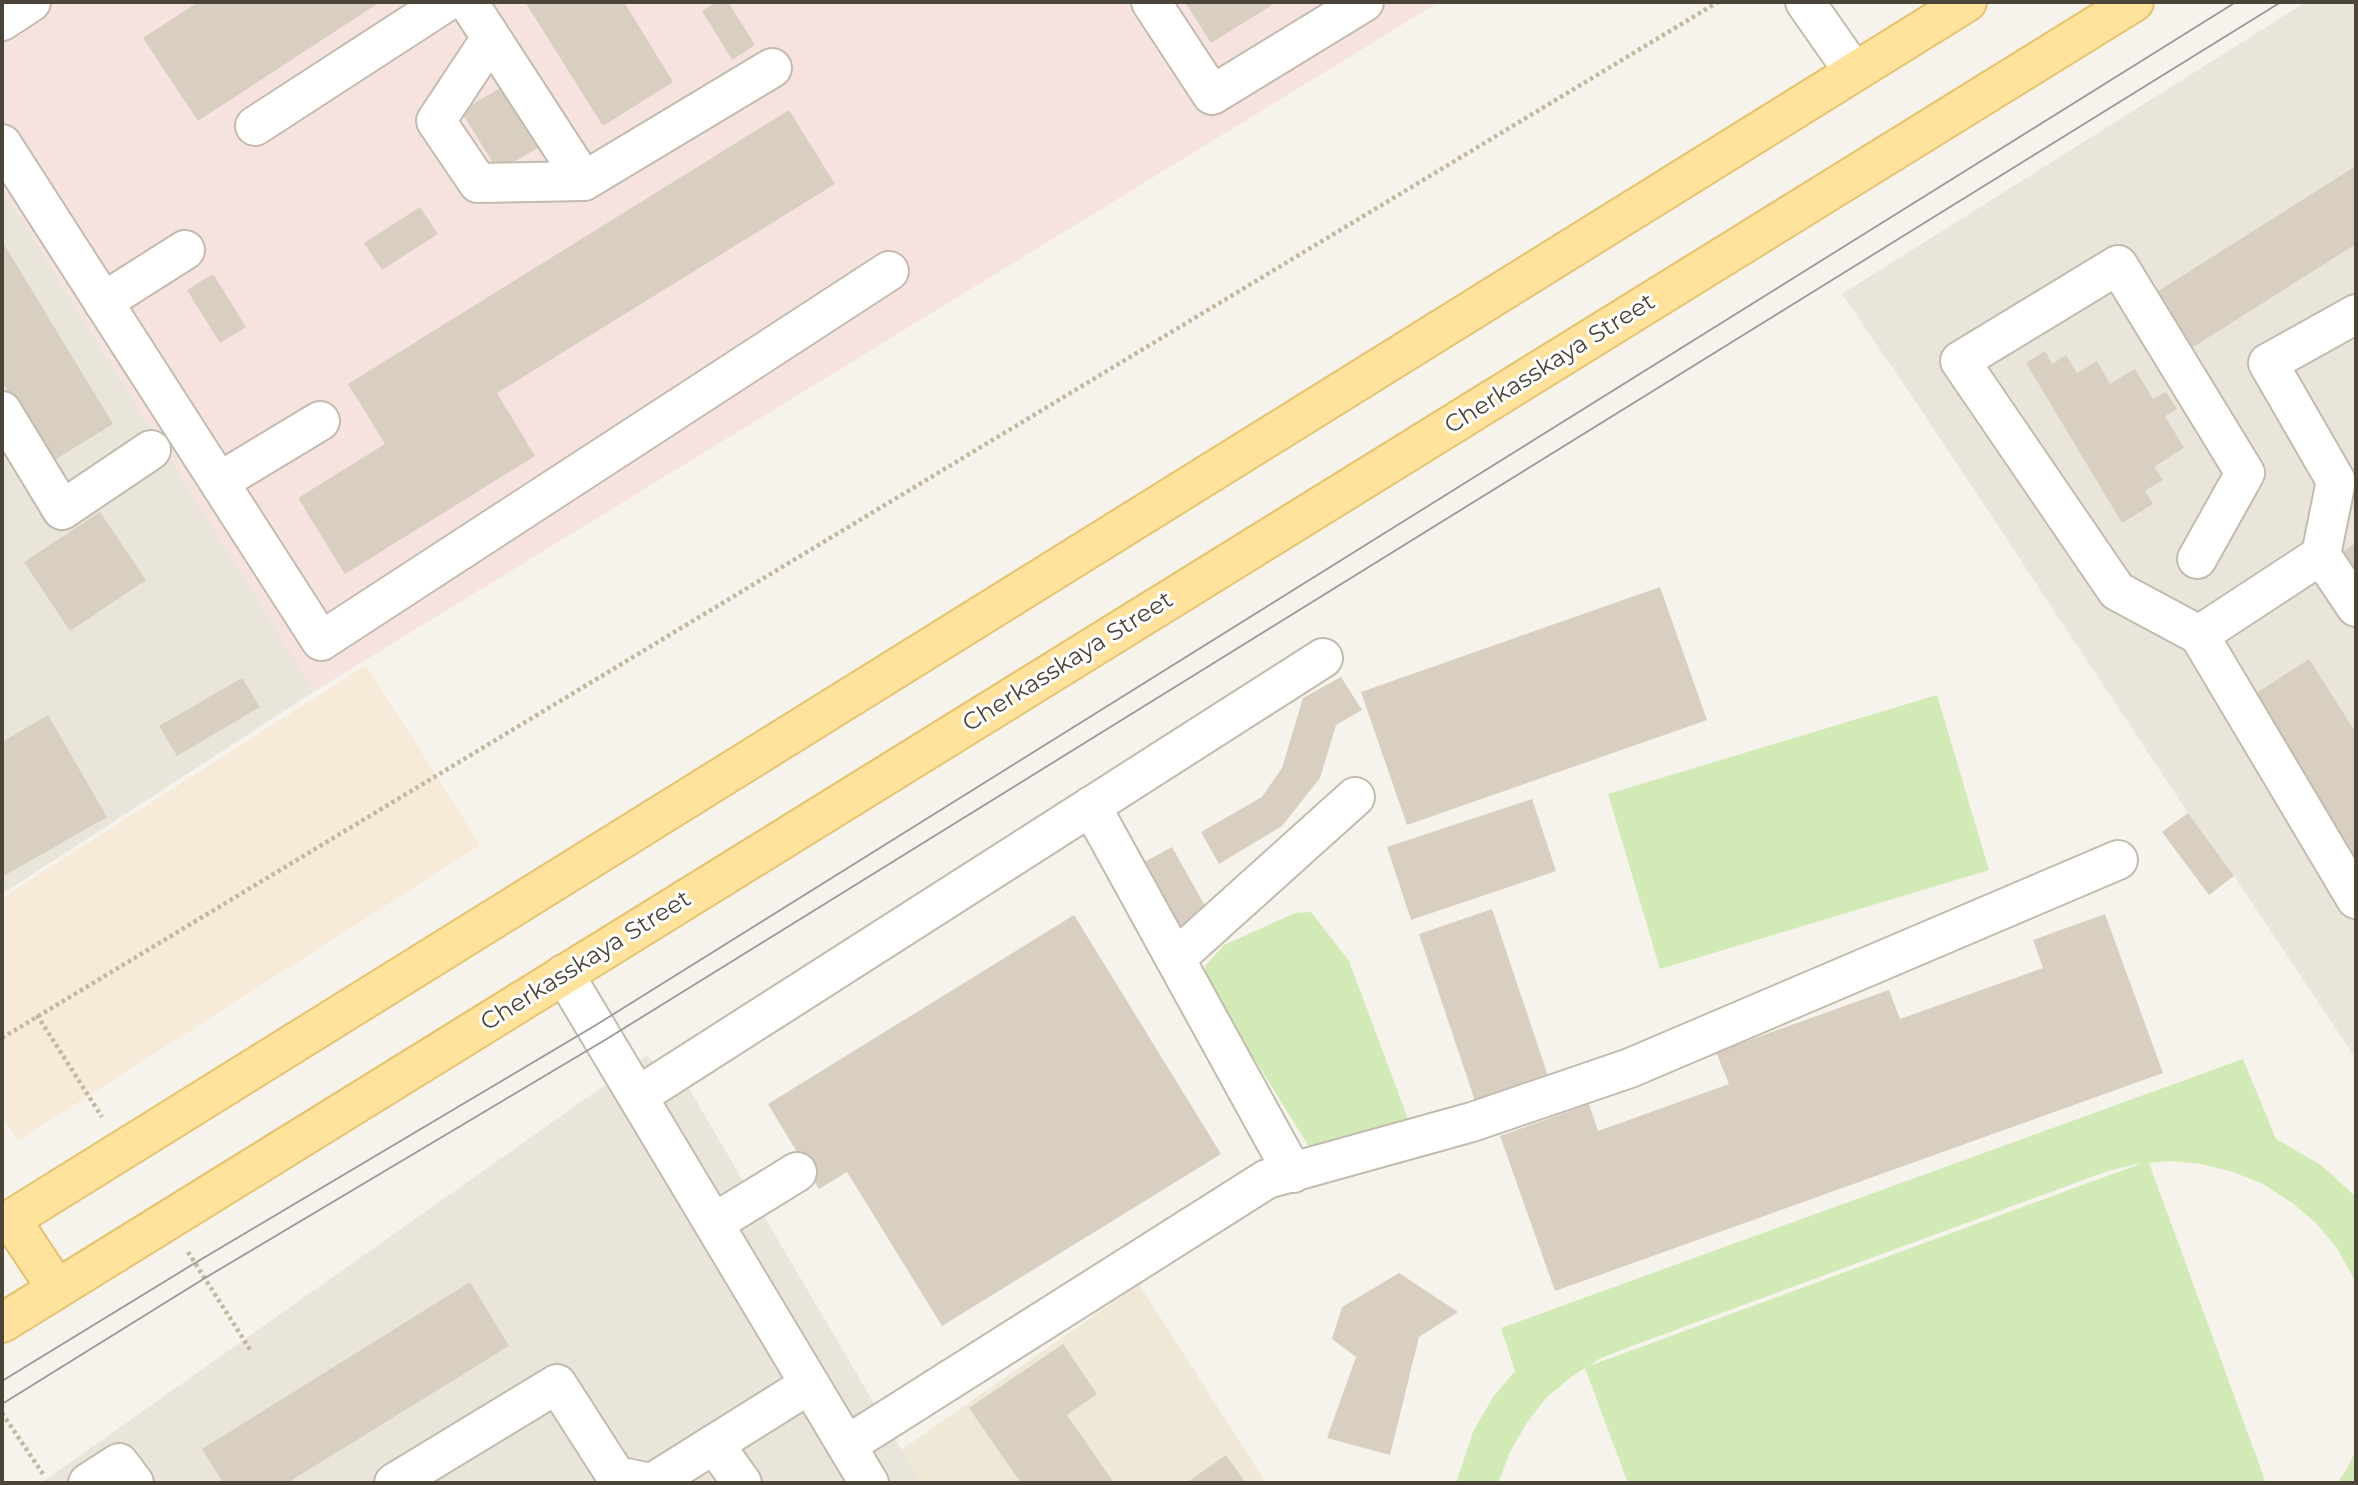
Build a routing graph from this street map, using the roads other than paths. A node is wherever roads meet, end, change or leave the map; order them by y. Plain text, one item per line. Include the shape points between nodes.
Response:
1 (31, 2) edge
2 (446, 2) edge
3 (468, 2) edge
4 (1151, 2) edge
5 (1364, 2) edge
6 (1805, 2) edge
7 (1967, 2) edge
8 (2134, 2) edge
9 (2, 21) edge
10 (491, 38) junction
11 (772, 68) dead end
12 (1854, 72) junction
13 (256, 126) dead end
14 (2, 144) edge
15 (584, 181) junction
16 (185, 250) dead end
17 (889, 271) dead end
18 (103, 302) junction
19 (2356, 314) edge
20 (2, 411) edge
21 (320, 421) dead end
22 (151, 450) dead end
23 (219, 482) junction
24 (2321, 555) junction
25 (2197, 559) dead end
26 (2356, 607) edge
27 (2199, 635) junction
28 (1323, 658) dead end
29 (1355, 797) dead end
30 (1091, 806) junction
31 (2118, 860) dead end
32 (2356, 899) edge
33 (1175, 959) junction
34 (564, 974) junction
35 (638, 1096) junction
36 (797, 1172) dead end
37 (1293, 1173) junction
38 (5, 1217) edge
39 (714, 1223) junction
40 (57, 1289) junction
41 (2, 1323) edge
42 (810, 1384) junction
43 (714, 1444) junction
44 (847, 1445) junction
45 (631, 1481) edge
46 (88, 1483) edge
47 (134, 1483) edge
48 (394, 1483) edge
49 (742, 1483) edge
50 (869, 1483) edge

1 - 9 lane
2 - 13 lane
3 - 10 lane
4 - 5 lane via 1212,96
6 - 12 lane
7 - 12 main road
8 - 34 main road, Cherkasskaya Street
10 - 15 lane
10 - 15 lane via 436,121 478,183
11 - 15 lane
12 - 38 main road
14 - 18 lane
16 - 18 lane
17 - 23 lane via 321,641
18 - 23 lane
19 - 24 lane via 2268,363 2336,481
20 - 22 lane via 62,510
21 - 23 lane
24 - 26 lane
24 - 27 lane
25 - 27 lane via 2245,473 2118,265 1960,361 2117,591
27 - 32 lane
28 - 30 lane
29 - 33 lane
30 - 33 lane
30 - 35 lane
31 - 37 lane via 1630,1068 1472,1122
33 - 37 lane
34 - 35 lane
34 - 40 main road, Cherkasskaya Street
35 - 39 lane
36 - 39 lane
37 - 44 lane via 1268,1179
38 - 40 main road
39 - 42 lane
40 - 41 main road, Cherkasskaya Street
42 - 43 lane
42 - 44 lane
43 - 45 lane
43 - 49 lane
44 - 50 lane
45 - 48 lane via 557,1384
46 - 47 lane via 119,1463

